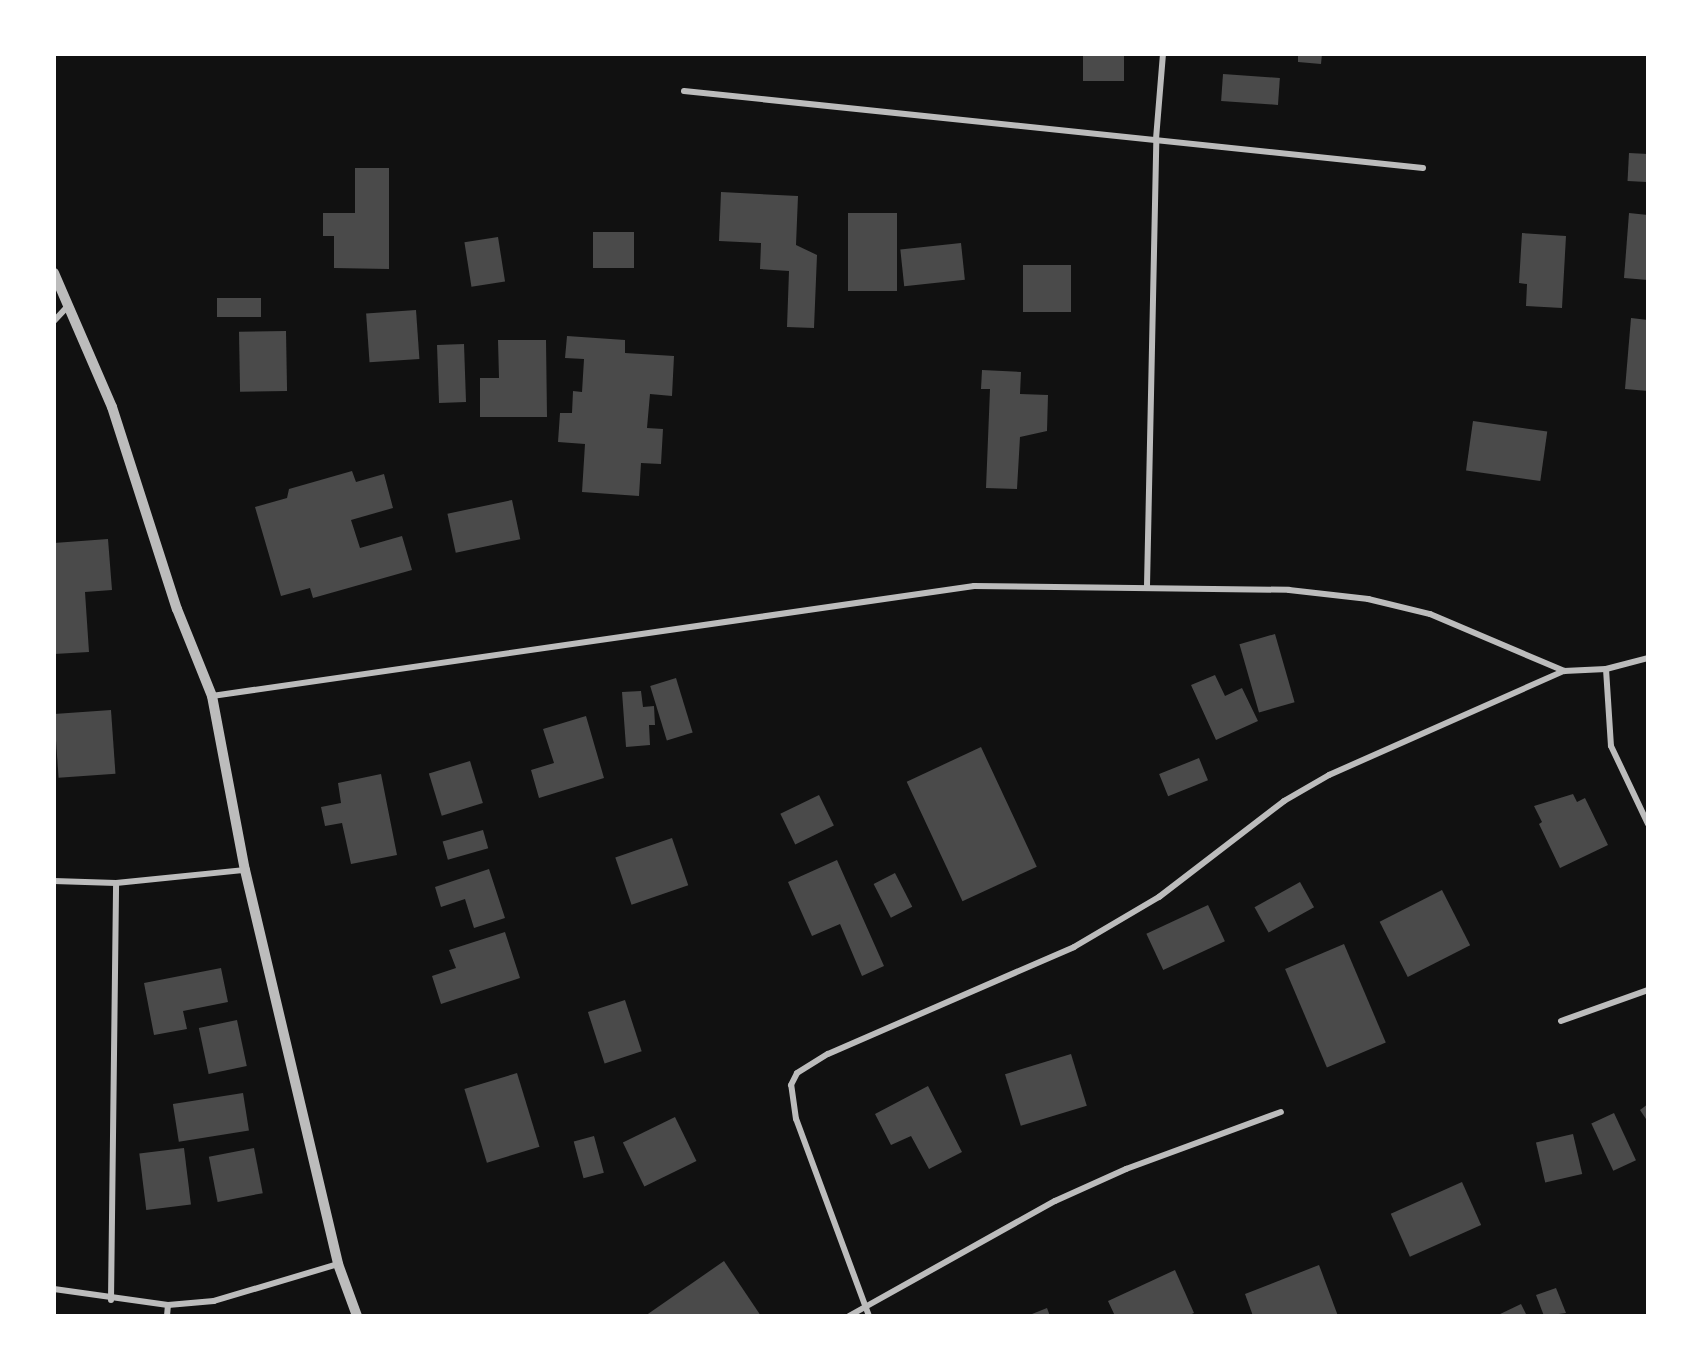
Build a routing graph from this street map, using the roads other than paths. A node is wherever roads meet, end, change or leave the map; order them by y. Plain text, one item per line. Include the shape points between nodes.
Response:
1 (1163, 54) edge
2 (684, 91) dead end
3 (1156, 139) junction
4 (1423, 168) dead end
5 (54, 273) edge
6 (69, 304) junction
7 (54, 321) edge
8 (1147, 586) junction
9 (1648, 658) edge
10 (1606, 669) junction
11 (1564, 671) junction
12 (212, 696) junction
13 (1648, 824) edge
14 (245, 870) junction
15 (54, 880) edge
16 (116, 883) junction
17 (1648, 990) edge
18 (1561, 1021) dead end
19 (1281, 1112) dead end
20 (338, 1264) junction
21 (54, 1289) edge
22 (111, 1300) junction
23 (168, 1305) junction
24 (863, 1305) junction
25 (167, 1316) edge
26 (357, 1316) edge
27 (849, 1316) edge
28 (869, 1316) edge

1 - 3 street
2 - 3 street
3 - 4 street
3 - 8 street
5 - 6 street
6 - 7 street
6 - 12 street via 112,407 177,609
8 - 11 street via 1289,590 1368,599 1430,614
8 - 12 street via 974,586
9 - 10 street
10 - 11 street
10 - 13 street via 1611,746
11 - 24 street via 1329,775 1284,801 1159,897 1074,947 828,1054 797,1072 791,1085 796,1119
12 - 14 street
14 - 16 street
14 - 20 street
15 - 16 street
16 - 22 street
17 - 18 street
19 - 24 street via 1126,1169 1055,1201
20 - 23 street via 214,1301
20 - 26 street
21 - 22 street
22 - 23 street
23 - 25 street
24 - 27 street
24 - 28 street

